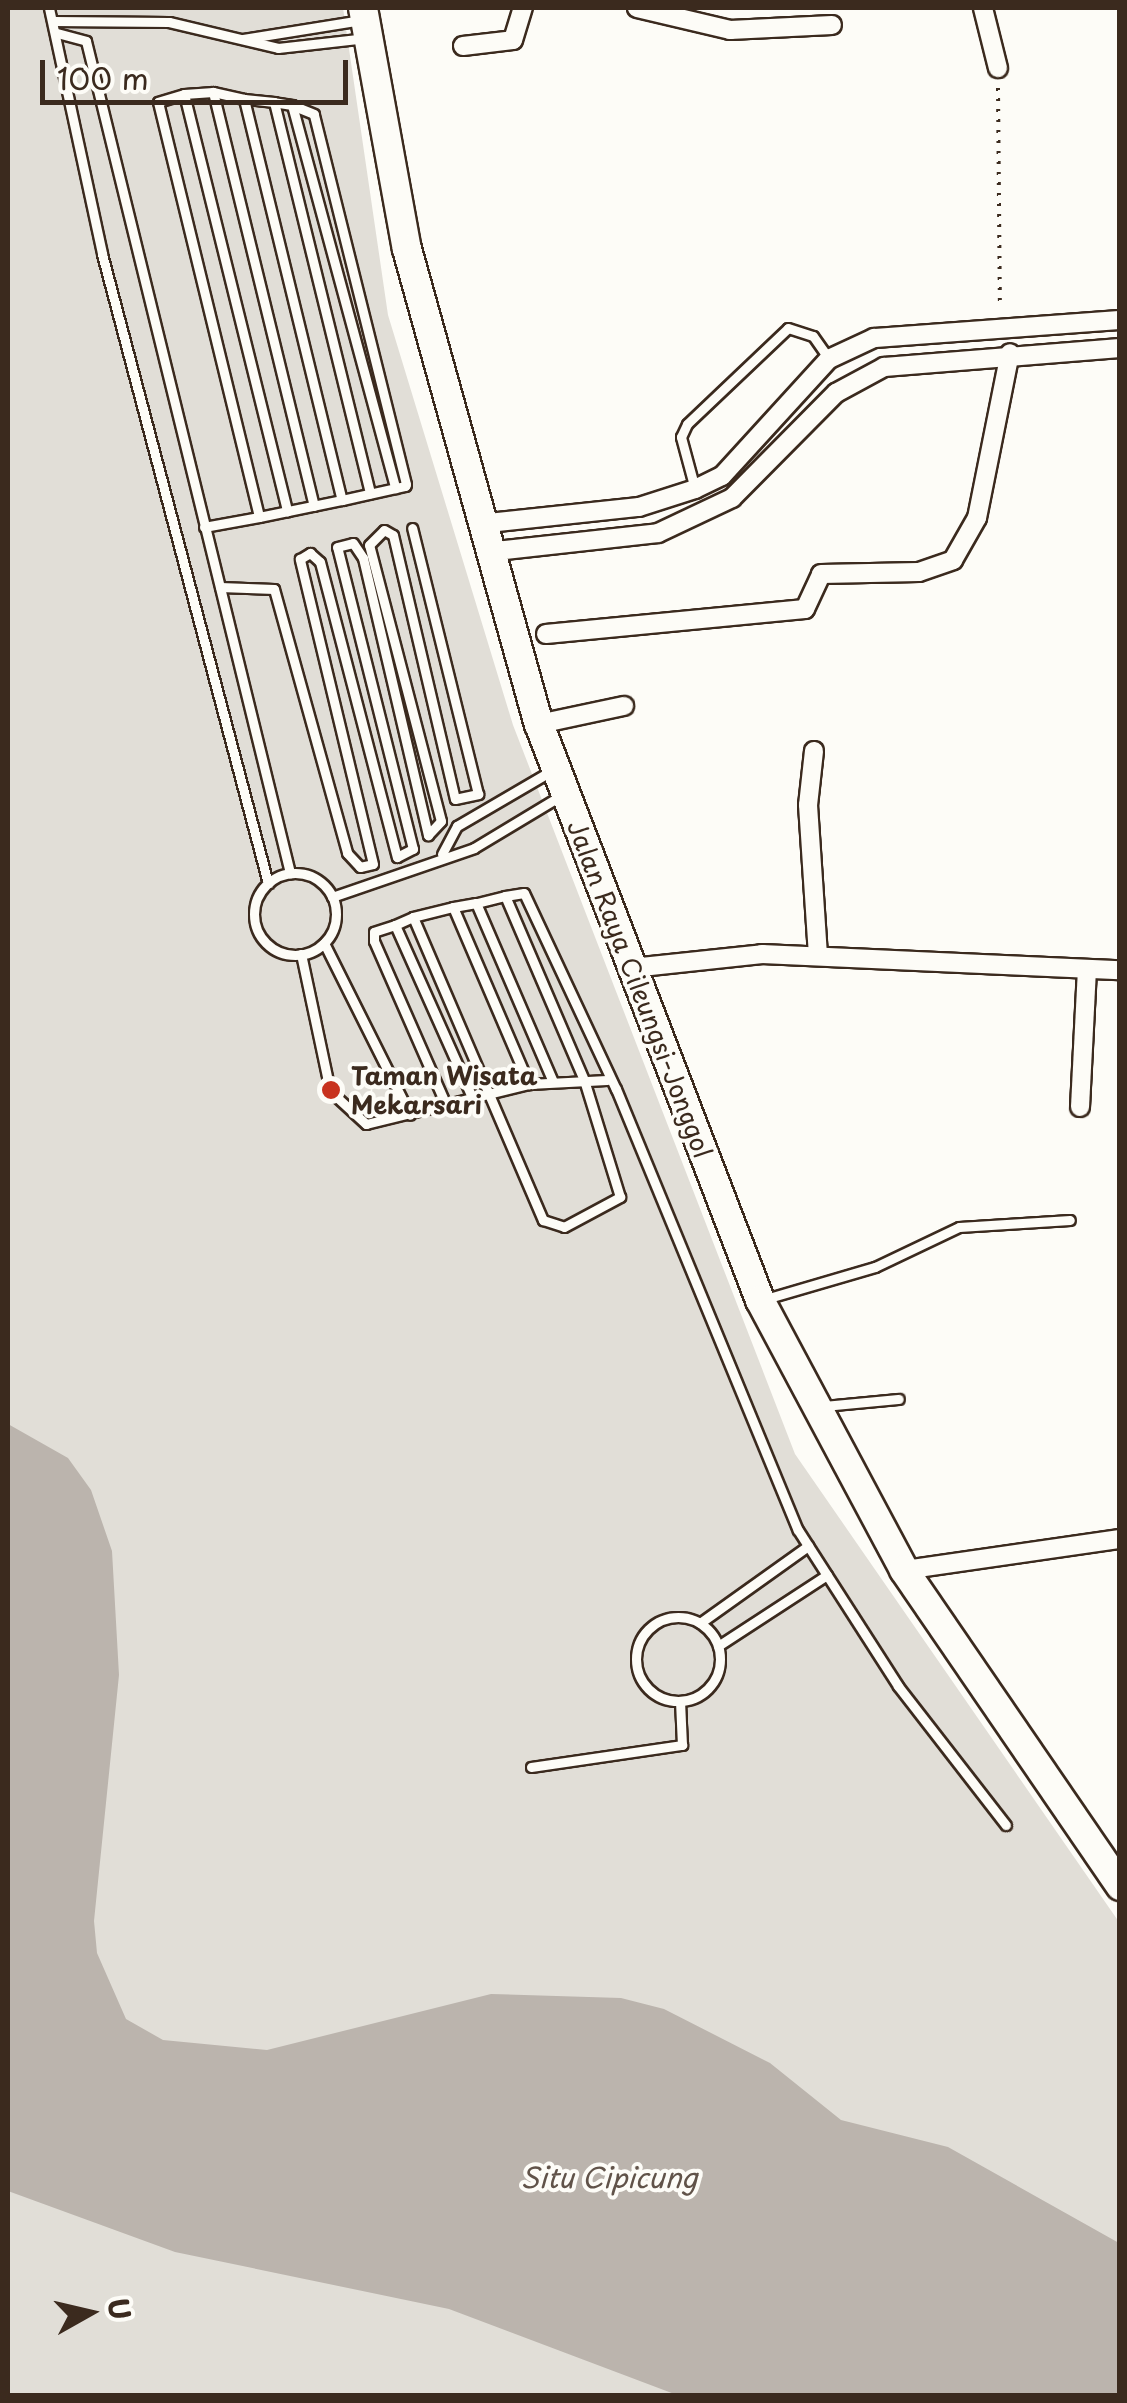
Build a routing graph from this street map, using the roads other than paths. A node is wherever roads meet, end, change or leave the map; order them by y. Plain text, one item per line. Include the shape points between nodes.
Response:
1 (49, 8) edge
2 (523, 8) edge
3 (637, 8) edge
4 (982, 8) edge
5 (53, 21) junction
6 (366, 22) edge
7 (832, 25) dead end
8 (58, 33) junction
9 (241, 40) junction
10 (463, 46) dead end
11 (998, 68) road end
12 (213, 92) junction
13 (184, 94) junction
14 (244, 100) junction
15 (274, 102) junction
16 (292, 104) junction
17 (1120, 320) edge
18 (1120, 348) edge
19 (1010, 353) junction
20 (830, 359) junction
21 (395, 488) junction
22 (695, 489) junction
23 (370, 494) junction
24 (342, 500) junction
25 (314, 506) junction
26 (287, 511) junction
27 (260, 517) junction
28 (479, 524) junction
29 (204, 527) junction
30 (412, 528) dead end
31 (487, 552) junction
32 (220, 588) junction
33 (546, 634) dead end
34 (624, 706) dead end
35 (539, 724) junction
36 (814, 751) dead end
37 (560, 781) junction
38 (455, 799) junction
39 (440, 821) junction
40 (428, 835) junction
41 (413, 848) junction
42 (442, 854) junction
43 (397, 857) junction
44 (373, 864) junction
45 (290, 873) junction
46 (268, 883) junction
47 (506, 896) junction
48 (332, 897) junction
49 (476, 902) junction
50 (452, 906) junction
51 (413, 917) junction
52 (396, 925) junction
53 (324, 943) junction
54 (301, 954) junction
55 (818, 956) junction
56 (632, 968) junction
57 (1120, 970) edge
58 (1087, 971) junction
59 (584, 1080) junction
60 (608, 1080) junction
61 (553, 1082) junction
62 (529, 1084) junction
63 (490, 1094) junction
64 (472, 1096) junction
65 (445, 1103) junction
66 (1080, 1107) dead end
67 (410, 1115) junction
68 (1070, 1220) dead end
69 (760, 1300) junction
70 (899, 1399) dead end
71 (810, 1408) junction
72 (1120, 1539) edge
73 (808, 1546) junction
74 (904, 1570) junction
75 (827, 1575) junction
76 (700, 1622) junction
77 (718, 1646) junction
78 (680, 1701) junction
79 (531, 1767) dead end
80 (1006, 1824) dead end
81 (1109, 1856) edge
82 (1120, 1886) edge

1 - 5 lane
2 - 10 street via 513,40
3 - 7 street via 730,30
4 - 11 street
5 - 8 lane
5 - 9 lane via 169,22
6 - 9 lane
6 - 9 lane via 278,48
6 - 28 main road, Jalan Raya Cileungsi-Jonggol via 407,250
8 - 29 lane via 86,41
8 - 46 lane via 52,43 102,254
12 - 13 lane
12 - 14 lane
12 - 25 lane
13 - 26 lane
13 - 27 lane via 158,102
14 - 15 lane
14 - 24 lane
15 - 16 lane
15 - 23 lane
16 - 21 lane
16 - 21 lane via 314,114 407,482
17 - 20 street via 874,338
18 - 19 street
19 - 31 street via 884,367 836,393 732,498 658,533
19 - 33 street via 977,518 953,560 919,572 822,574 806,609
20 - 22 street via 722,476
20 - 22 lane via 814,336 788,328 716,397 681,437
21 - 23 lane
22 - 28 street via 639,507
23 - 24 lane
24 - 25 lane
25 - 26 lane
26 - 27 lane
27 - 29 lane
28 - 31 main road, Jalan Raya Cileungsi-Jonggol
29 - 32 lane
30 - 38 lane via 478,794
31 - 35 main road, Jalan Raya Cileungsi-Jonggol
32 - 44 lane via 274,590 348,852 360,867
32 - 45 lane
34 - 35 street
35 - 37 main road, Jalan Raya Cileungsi-Jonggol
36 - 55 street via 808,824
37 - 42 lane via 474,848
37 - 42 lane via 458,826
37 - 56 main road, Jalan Raya Cileungsi-Jonggol
38 - 39 lane
38 - 39 lane via 393,535 384,530 370,545
39 - 40 lane
40 - 41 lane
40 - 41 lane via 364,558 350,543 335,552
41 - 43 lane
42 - 48 lane
43 - 44 lane
43 - 44 lane via 320,562 306,554 300,564
45 - 46 lane
45 - 48 lane via 317,880
46 - 54 lane via 255,908 260,933 277,950
47 - 49 lane
47 - 59 lane
47 - 60 lane via 532,897
48 - 53 lane via 336,918
49 - 50 lane
49 - 61 lane
50 - 51 lane
50 - 62 lane
51 - 52 lane
51 - 63 lane
52 - 64 lane
52 - 65 lane via 374,932 374,941
53 - 54 lane
53 - 67 lane
54 - 67 lane via 330,1091 366,1124
55 - 56 street
55 - 58 street
56 - 69 main road, Jalan Raya Cileungsi-Jonggol
57 - 58 street
58 - 66 street
59 - 60 lane
59 - 61 lane
59 - 63 lane via 620,1197 559,1228 544,1220
60 - 73 lane
61 - 62 lane
62 - 63 lane
63 - 64 lane
64 - 65 lane
65 - 67 lane
68 - 69 lane via 958,1227 874,1267
69 - 71 main road, Jalan Raya Cileungsi-Jonggol
70 - 71 lane
71 - 74 main road, Jalan Raya Cileungsi-Jonggol
72 - 74 street
73 - 75 lane
73 - 76 lane
74 - 81 main road, Jalan Raya Cileungsi-Jonggol
75 - 77 lane
75 - 80 lane via 898,1686
76 - 77 lane
76 - 78 lane via 666,1618 638,1648 644,1684
77 - 78 lane via 713,1682
78 - 79 lane via 682,1745
81 - 82 main road, Jalan Raya Cileungsi-Jonggol

